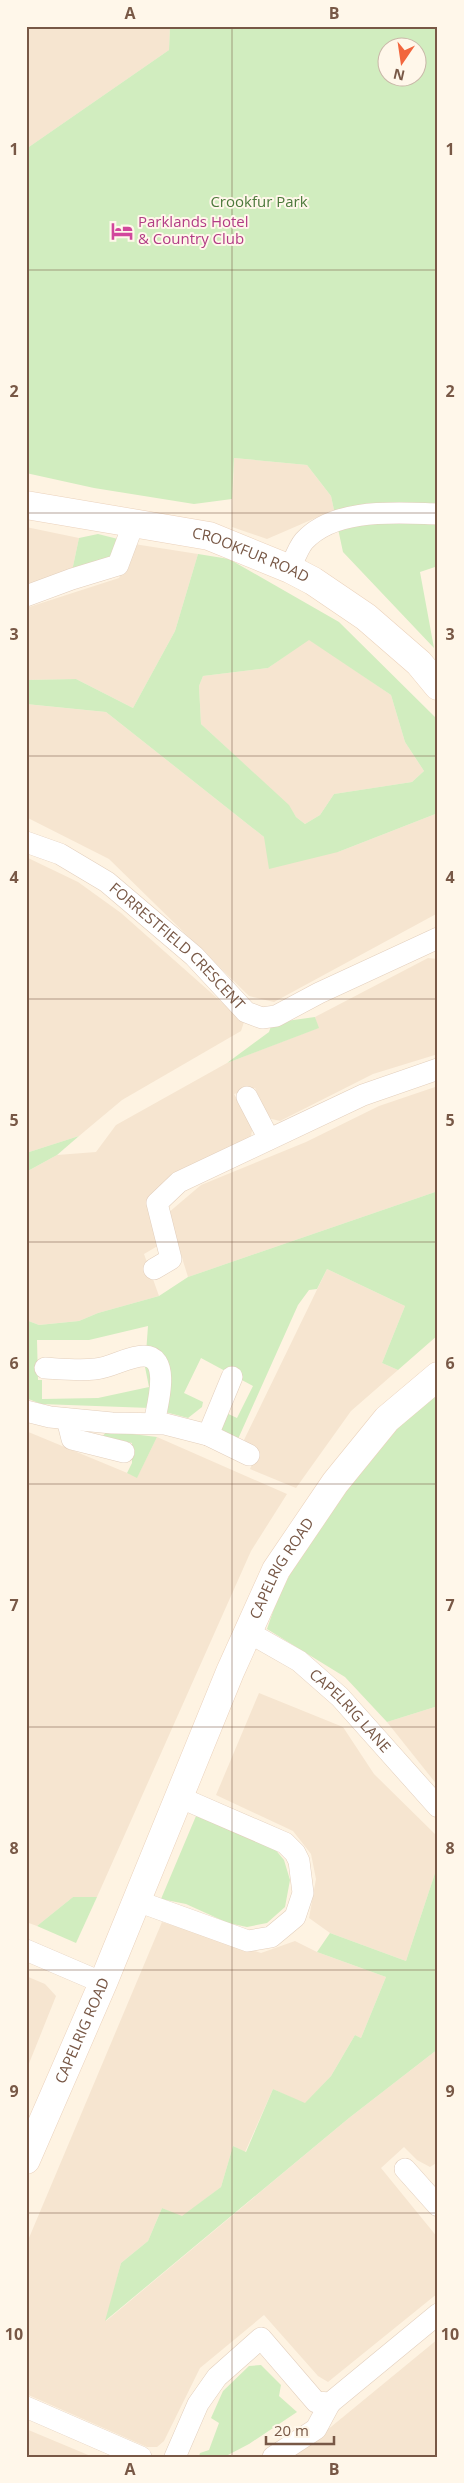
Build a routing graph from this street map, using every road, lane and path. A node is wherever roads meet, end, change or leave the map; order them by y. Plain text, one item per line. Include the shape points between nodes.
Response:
1 (26, 505) edge
2 (438, 514) edge
3 (133, 525) junction
4 (290, 569) junction
5 (26, 596) edge
6 (438, 686) edge
7 (26, 842) edge
8 (438, 938) edge
9 (438, 1069) edge
10 (247, 1097) dead end
11 (269, 1138) junction
12 (154, 1269) dead end
13 (45, 1368) dead end
14 (232, 1376) dead end
15 (438, 1376) edge
16 (26, 1411) edge
17 (67, 1419) junction
18 (154, 1423) junction
19 (208, 1435) junction
20 (124, 1452) dead end
21 (249, 1455) dead end
22 (248, 1632) junction
23 (179, 1797) junction
24 (438, 1807) edge
25 (137, 1901) junction
26 (26, 1950) edge
27 (103, 1984) junction
28 (26, 2160) edge
29 (405, 2168) dead end
30 (435, 2194) edge
31 (438, 2314) edge
32 (330, 2403) junction
33 (26, 2408) edge
34 (140, 2457) edge
35 (176, 2457) edge
36 (272, 2457) edge

1 - 3 street, CROOKFUR ROAD
2 - 4 street via 370,512 321,527 303,542
3 - 4 street, CROOKFUR ROAD via 209,536
3 - 5 street via 118,565
4 - 6 street, CROOKFUR ROAD via 366,617 419,663
7 - 8 street, FORRESTFIELD CRESCENT via 60,854 107,882 194,956 246,1012 262,1018 276,1016
9 - 11 street via 363,1095
10 - 11 street
11 - 12 street via 180,1182 157,1203 171,1259
13 - 18 street via 96,1369 144,1356 154,1359 161,1368
14 - 19 street
15 - 22 street, CAPELRIG ROAD via 387,1419 334,1483 276,1570
16 - 17 street
17 - 18 street via 112,1424
17 - 20 street via 72,1439
18 - 19 street
19 - 21 street
22 - 23 street, CAPELRIG ROAD
22 - 24 street, CAPELRIG LANE via 299,1661 340,1697
23 - 25 street, CAPELRIG ROAD
23 - 25 street via 285,1843 295,1853 303,1894 295,1917 270,1937 248,1941
25 - 27 street, CAPELRIG ROAD
26 - 27 street
27 - 28 street, CAPELRIG ROAD
29 - 30 street
31 - 32 street
32 - 35 street via 316,2402 261,2338 217,2377 198,2404
32 - 36 street via 316,2429
33 - 34 street

